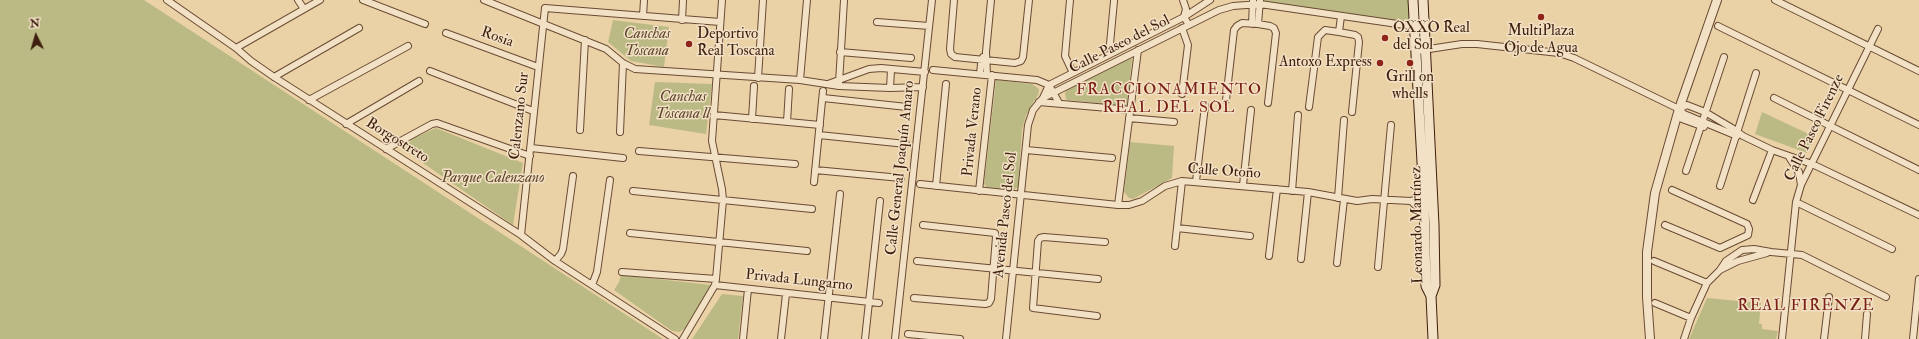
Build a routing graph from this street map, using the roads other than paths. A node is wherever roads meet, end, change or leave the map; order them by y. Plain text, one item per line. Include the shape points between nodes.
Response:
1 (166, 0) edge
2 (298, 0) edge
3 (320, 0) edge
4 (363, 0) edge
5 (484, 0) edge
6 (546, 0) edge
7 (644, 0) edge
8 (683, 0) edge
9 (722, 0) edge
10 (763, 0) edge
11 (807, 0) edge
12 (844, 0) edge
13 (932, 0) edge
14 (954, 0) edge
15 (991, 0) edge
16 (1029, 0) edge
17 (1070, 0) edge
18 (1184, 0) edge
19 (1210, 0) edge
20 (1413, 0) edge
21 (1423, 0) edge
22 (1717, 0) edge
23 (1775, 0) edge
24 (1114, 1) dead end
25 (1256, 2) edge
26 (546, 8) junction
27 (304, 9) junction
28 (642, 16) junction
29 (1341, 16) junction
30 (1184, 17) junction
31 (682, 20) junction
32 (720, 22) junction
33 (877, 22) dead end
34 (425, 24) dead end
35 (543, 24) junction
36 (1255, 24) junction
37 (1189, 25) junction
38 (929, 26) junction
39 (1414, 26) junction
40 (1718, 26) dead end
41 (359, 28) dead end
42 (1182, 28) junction
43 (1425, 28) junction
44 (1878, 29) dead end
45 (1339, 32) junction
46 (446, 33) dead end
47 (585, 40) junction
48 (408, 46) dead end
49 (1868, 46) junction
50 (236, 48) junction
51 (1426, 49) junction
52 (1138, 50) junction
53 (1416, 51) junction
54 (840, 52) junction
55 (1112, 53) junction
56 (1724, 57) dead end
57 (911, 58) dead end
58 (985, 60) junction
59 (624, 63) junction
60 (538, 67) junction
61 (891, 70) junction
62 (933, 70) dead end
63 (1919, 71) edge
64 (430, 72) dead end
65 (925, 72) junction
66 (1072, 73) junction
67 (1756, 73) dead end
68 (980, 74) junction
69 (717, 75) junction
70 (990, 75) junction
71 (274, 77) junction
72 (758, 78) junction
73 (800, 80) junction
74 (419, 81) dead end
75 (839, 83) junction
76 (946, 84) dead end
77 (754, 86) dead end
78 (1049, 86) junction
79 (923, 87) junction
80 (890, 88) junction
81 (789, 89) dead end
82 (1848, 90) junction
83 (1054, 94) junction
84 (1182, 94) dead end
85 (1774, 98) dead end
86 (309, 100) junction
87 (1041, 100) junction
88 (1226, 100) dead end
89 (1059, 103) junction
90 (1268, 103) dead end
91 (1205, 106) dead end
92 (1309, 107) dead end
93 (907, 108) dead end
94 (1679, 109) junction
95 (1131, 110) junction
96 (1251, 110) dead end
97 (533, 111) junction
98 (1352, 112) dead end
99 (1705, 112) junction
100 (714, 115) junction
101 (1298, 116) dead end
102 (1129, 118) junction
103 (752, 119) junction
104 (1344, 120) dead end
105 (787, 122) junction
106 (1174, 122) dead end
107 (346, 124) junction
108 (1702, 124) junction
109 (820, 125) junction
110 (1391, 125) dead end
111 (1919, 125) edge
112 (1830, 127) junction
113 (580, 130) dead end
114 (620, 132) dead end
115 (819, 135) junction
116 (1739, 135) junction
117 (906, 144) dead end
118 (530, 148) junction
119 (386, 149) junction
120 (1026, 150) junction
121 (1772, 150) junction
122 (639, 151) dead end
123 (530, 156) junction
124 (1788, 156) junction
125 (715, 157) junction
126 (623, 158) dead end
127 (1112, 158) dead end
128 (795, 164) dead end
129 (1812, 164) junction
130 (815, 170) junction
131 (1919, 170) edge
132 (1686, 171) dead end
133 (572, 176) dead end
134 (901, 178) dead end
135 (610, 180) dead end
136 (1182, 181) junction
137 (1196, 181) junction
138 (814, 182) dead end
139 (920, 184) dead end
140 (1243, 185) junction
141 (1801, 185) junction
142 (936, 186) junction
143 (1720, 186) dead end
144 (1276, 189) junction
145 (1672, 190) dead end
146 (633, 191) dead end
147 (979, 191) junction
148 (1292, 191) junction
149 (1308, 192) junction
150 (840, 194) dead end
151 (1022, 196) junction
152 (1428, 198) junction
153 (1341, 199) junction
154 (1385, 199) junction
155 (723, 200) junction
156 (1753, 200) dead end
157 (880, 201) dead end
158 (1411, 201) junction
159 (1796, 202) junction
160 (1118, 205) junction
161 (812, 209) dead end
162 (1429, 209) junction
163 (1919, 215) edge
164 (923, 225) dead end
165 (1665, 225) dead end
166 (1177, 228) junction
167 (630, 233) dead end
168 (521, 235) junction
169 (1250, 236) dead end
170 (1738, 239) junction
171 (719, 241) junction
172 (1105, 242) dead end
173 (1175, 246) dead end
174 (1892, 249) dead end
175 (1742, 250) junction
176 (807, 251) dead end
177 (1771, 252) junction
178 (1735, 253) junction
179 (1790, 253) junction
180 (1269, 256) dead end
181 (1301, 259) dead end
182 (555, 261) junction
183 (917, 261) dead end
184 (1654, 261) dead end
185 (1738, 261) junction
186 (1338, 263) dead end
187 (1378, 266) dead end
188 (993, 269) junction
189 (1720, 270) junction
190 (1014, 271) junction
191 (622, 272) dead end
192 (1035, 273) junction
193 (1098, 279) dead end
194 (1919, 279) edge
195 (716, 282) junction
196 (1707, 284) junction
197 (592, 285) junction
198 (748, 289) junction
199 (786, 294) junction
200 (1829, 297) dead end
201 (1886, 297) dead end
202 (828, 298) junction
203 (914, 298) dead end
204 (870, 302) junction
205 (879, 302) dead end
206 (1654, 303) dead end
207 (1867, 314) dead end
208 (1098, 316) dead end
209 (1691, 318) junction
210 (908, 334) dead end
211 (675, 339) edge
212 (682, 339) edge
213 (743, 339) edge
214 (781, 339) edge
215 (824, 339) edge
216 (865, 339) edge
217 (896, 339) edge
218 (960, 339) edge
219 (1006, 339) edge
220 (1433, 339) edge
221 (1650, 339) edge
222 (1684, 339) edge
223 (1782, 339) edge
224 (1824, 339) edge
225 (1865, 339) edge
226 (1913, 339) edge

1 - 50 street, Borgostreto
2 - 27 street
3 - 27 street
4 - 34 street
5 - 35 street
6 - 26 street, Calenzano Sur
7 - 28 street
8 - 31 street
9 - 32 street
10 - 72 street
11 - 73 street
12 - 54 street
13 - 38 street, Calle General Joaquín Amaro
14 - 58 street via 951,54 955,57
15 - 58 street
16 - 58 street via 1023,57 1020,62
17 - 66 street via 1065,56
18 - 30 street
19 - 30 street, Calle Paseo del Sol
20 - 39 main road, Leonardo Martínez
21 - 43 main road, Leonardo Martínez
22 - 94 street
23 - 49 street
24 - 55 street via 1110,44
25 - 29 street, Calle Paseo del Sol
25 - 36 street
25 - 37 street, Calle Paseo del Sol via 1219,10
26 - 28 street
26 - 35 street, Calenzano Sur
27 - 50 street
28 - 31 street
29 - 39 street, Calle Paseo del Sol
29 - 45 street
30 - 37 street
30 - 55 street, Calle Paseo del Sol
31 - 32 street
32 - 69 street
33 - 38 street
35 - 47 street
35 - 60 street, Calenzano Sur
36 - 88 street via 1242,23 1234,30
36 - 90 street via 1270,26 1276,33
37 - 42 street, Calle Paseo del Sol
38 - 65 street, Calle General Joaquín Amaro
39 - 43 street, Calle Paseo del Sol
39 - 53 main road, Leonardo Martínez
40 - 82 street
41 - 71 street
42 - 52 street, Calle Paseo del Sol
42 - 84 street via 1188,45
43 - 51 main road, Leonardo Martínez
44 - 49 street, Calle Paseo Firenze
45 - 92 street via 1325,30 1318,37
45 - 98 street via 1355,35 1359,42
46 - 60 street, Rosia
47 - 59 street via 606,49
47 - 113 street
48 - 86 street
49 - 63 street
49 - 82 street, Calle Paseo Firenze
50 - 71 street, Borgostreto via 251,62
51 - 53 street
51 - 94 street via 1477,44 1559,53
51 - 152 main road, Leonardo Martínez
52 - 83 street, Calle Paseo del Sol
52 - 95 street
53 - 152 main road, Leonardo Martínez
54 - 57 street
54 - 75 street
55 - 66 street, Calle Paseo del Sol
56 - 99 street
58 - 68 street
58 - 70 street, Privada Verano
59 - 69 street via 635,69
59 - 114 street
60 - 97 street, Calenzano Sur
61 - 65 street
61 - 75 street via 869,69
61 - 80 street
62 - 68 street
64 - 97 street
65 - 79 street, Calle General Joaquín Amaro
66 - 78 street, Calle Paseo del Sol
67 - 116 street
68 - 70 street
69 - 72 street
69 - 100 street
70 - 78 street via 1037,80
70 - 147 street, Privada Verano
71 - 86 street, Borgostreto
72 - 73 street
73 - 75 street
74 - 107 street
75 - 80 street
76 - 142 street
77 - 103 street
78 - 83 street
78 - 87 street
79 - 80 street
79 - 217 street, Calle General Joaquín Amaro
81 - 105 street
82 - 111 street
82 - 112 street, Calle Paseo Firenze
83 - 87 street, Calle Paseo del Sol
83 - 89 street
85 - 112 street
86 - 107 street, Borgostreto
87 - 89 street
87 - 120 street, Avenida Paseo del Sol via 1033,110 1028,125
89 - 95 street
91 - 137 street
93 - 109 street via 823,95
94 - 99 street via 1687,105
94 - 108 street via 1682,119
94 - 221 street via 1655,193 1647,252
95 - 102 street
96 - 140 street
97 - 118 street, Calenzano Sur
99 - 108 street
99 - 116 street
100 - 103 street
100 - 125 street via 712,141
101 - 148 street
102 - 106 street
102 - 160 street
103 - 105 street
104 - 153 street
105 - 109 street
107 - 119 street, Borgostreto
108 - 116 street
108 - 132 street
109 - 115 street
110 - 154 street
112 - 129 street, Calle Paseo Firenze
112 - 131 street
115 - 117 street
115 - 130 street
116 - 121 street
116 - 143 street
118 - 123 street, Calenzano Sur
118 - 126 street
119 - 123 street via 437,123
119 - 168 street, Borgostreto
120 - 127 street
120 - 151 street, Avenida Paseo del Sol
121 - 124 street
121 - 156 street
122 - 125 street
123 - 168 street, Calenzano Sur
124 - 129 street
124 - 141 street via 1799,172
125 - 128 street
125 - 155 street
129 - 141 street, Calle Paseo Firenze
129 - 163 street
130 - 134 street
130 - 138 street
133 - 182 street via 563,248
135 - 197 street via 597,272
136 - 137 street, Calle Otoño
136 - 160 street, Calle Otoño via 1165,186 1142,201
136 - 166 street
137 - 140 street, Calle Otoño
139 - 142 street, Calle Otoño
140 - 144 street, Calle Otoño
141 - 159 street, Calle Paseo Firenze
142 - 147 street, Calle Otoño
144 - 148 street, Calle Otoño
144 - 180 street
145 - 170 street via 1747,224 1750,229 1748,234
146 - 155 street
147 - 151 street, Calle Otoño
148 - 149 street, Calle Otoño
149 - 153 street, Calle Otoño
149 - 181 street
150 - 202 street
151 - 160 street, Calle Otoño
151 - 190 street, Avenida Paseo del Sol
152 - 158 street, Calle Otoño
152 - 162 main road, Leonardo Martínez
153 - 154 street, Calle Otoño
153 - 186 street
154 - 158 street, Calle Otoño
154 - 187 street
155 - 161 street
155 - 171 street
157 - 204 street
158 - 162 street, Calle Otoño
159 - 174 street
159 - 179 street, Calle Paseo Firenze
162 - 220 main road, Leonardo Martínez via 1426,286 1432,296
164 - 188 street via 995,233
165 - 170 street via 1720,248
166 - 169 street
166 - 173 street
167 - 171 street
168 - 182 street, Borgostreto
170 - 175 street
171 - 176 street
171 - 195 street
172 - 192 street via 1044,236 1040,238
175 - 177 street
175 - 178 street
177 - 179 street
177 - 185 street
178 - 185 street
178 - 189 street
179 - 201 street via 1802,255
179 - 223 street, Calle Paseo Firenze
182 - 197 street, Borgostreto
183 - 188 street
184 - 196 street
185 - 189 street
188 - 190 street
188 - 203 street via 989,303
189 - 196 street
190 - 192 street
190 - 219 street, Avenida Paseo del Sol
191 - 195 street, Privada Lungarno
192 - 193 street
192 - 208 street via 1033,308
194 - 226 street
195 - 198 street, Privada Lungarno
195 - 212 street
196 - 209 street
197 - 211 street, Borgostreto
198 - 199 street, Privada Lungarno
198 - 213 street
199 - 202 street, Privada Lungarno
199 - 214 street
200 - 224 street
202 - 204 street, Privada Lungarno
202 - 215 street
204 - 205 street, Privada Lungarno
204 - 216 street
206 - 209 street
207 - 225 street
209 - 222 street
210 - 218 street

